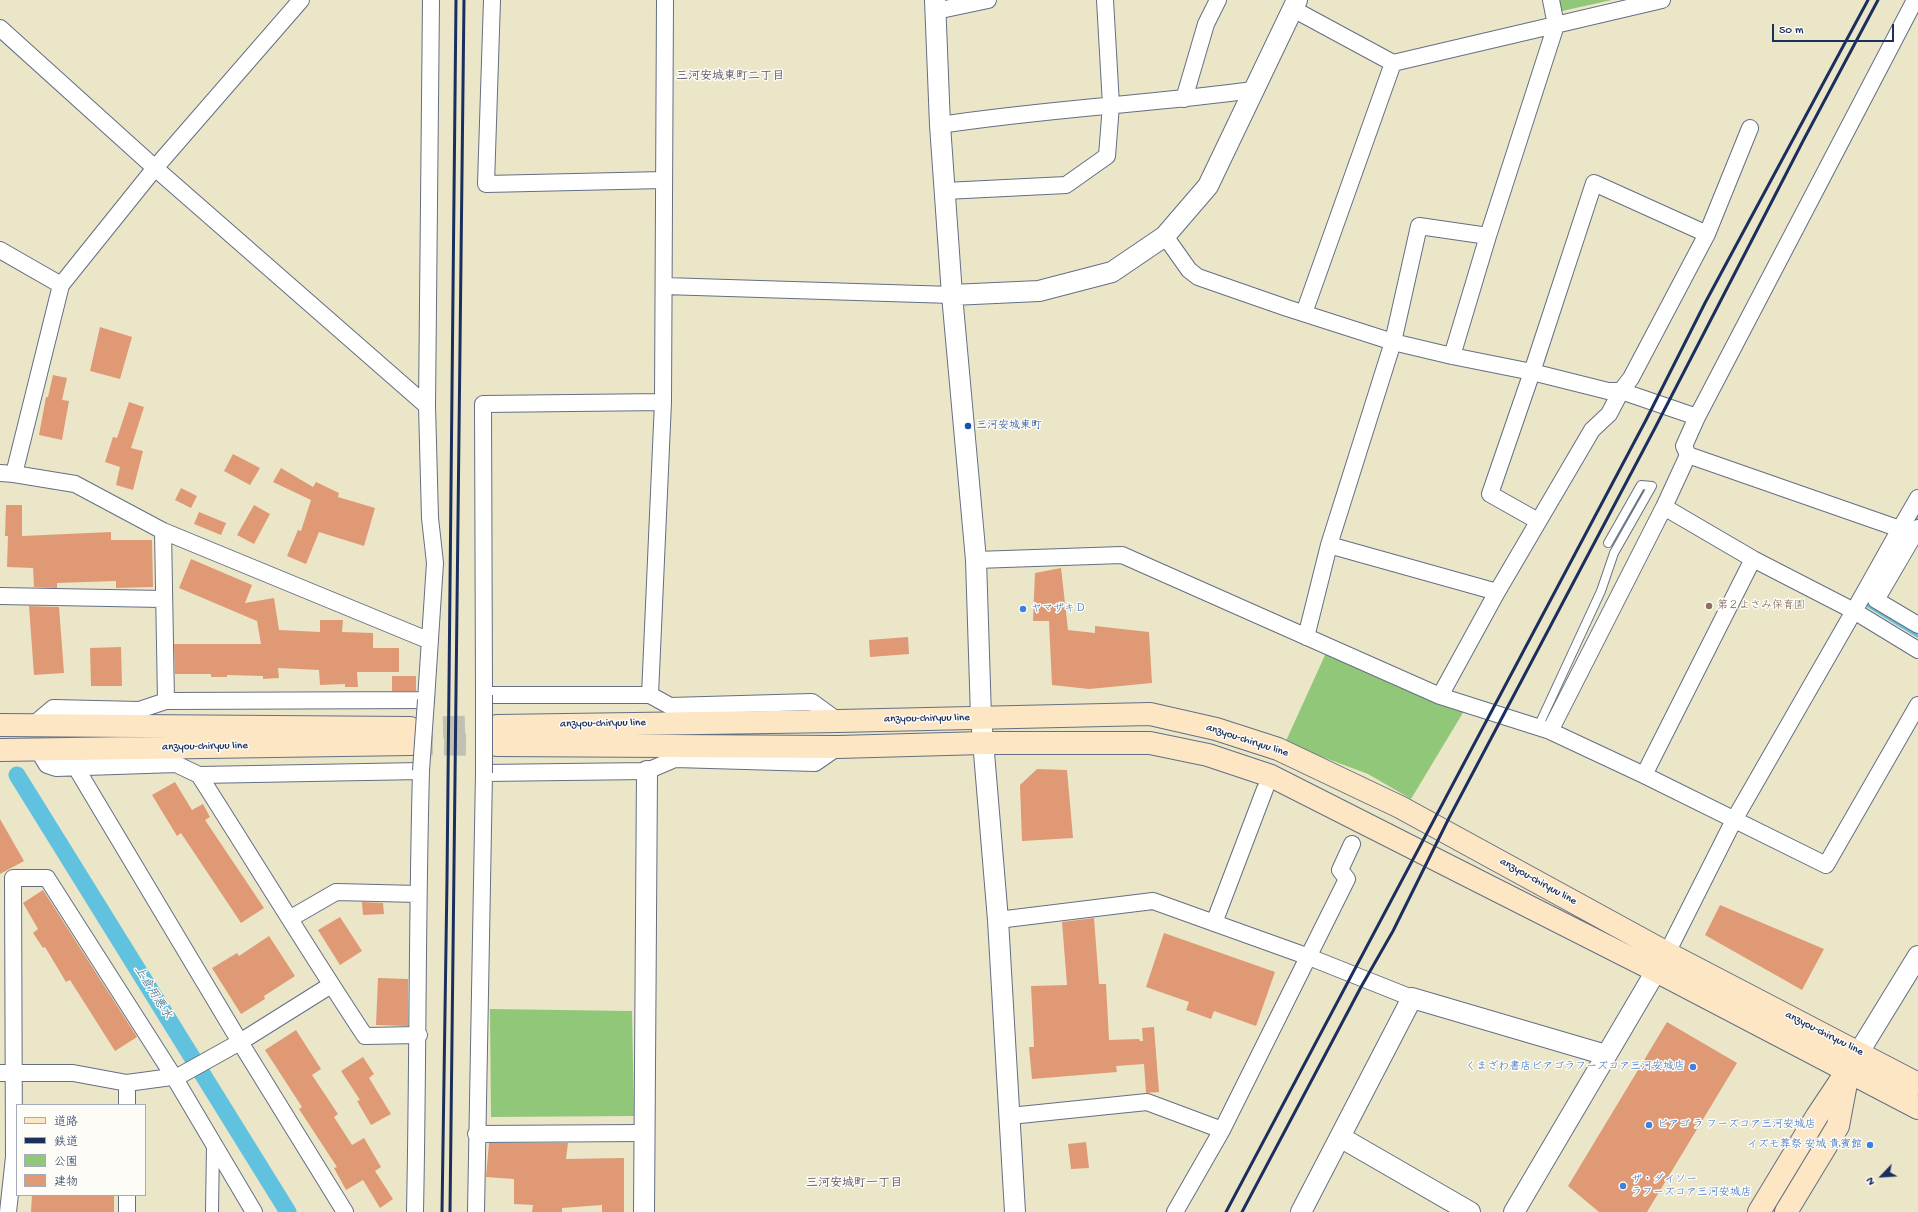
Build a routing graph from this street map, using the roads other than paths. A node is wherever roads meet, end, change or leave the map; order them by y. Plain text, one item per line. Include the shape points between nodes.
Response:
1 (301, 0) edge
2 (431, 0) edge
3 (492, 0) edge
4 (665, 0) edge
5 (988, 0) edge
6 (1106, 0) edge
7 (1218, 0) edge
8 (1551, 0) edge
9 (1662, 0) edge
10 (1915, 0) edge
11 (1295, 4) edge
12 (936, 6) edge
13 (1556, 25) junction
14 (0, 28) edge
15 (1393, 63) junction
16 (1254, 90) junction
17 (1184, 99) junction
18 (1111, 105) junction
19 (940, 125) junction
20 (1750, 128) dead end
21 (155, 168) junction
22 (664, 180) junction
23 (945, 191) junction
24 (1707, 234) junction
25 (1165, 236) junction
26 (1488, 236) junction
27 (0, 250) edge
28 (61, 285) junction
29 (664, 286) junction
30 (952, 295) junction
31 (1304, 313) junction
32 (1393, 342) junction
33 (1452, 356) junction
34 (1532, 372) junction
35 (1621, 391) junction
36 (663, 402) junction
37 (427, 406) junction
38 (1697, 417) junction
39 (1688, 455) junction
40 (7, 473) edge
41 (1918, 498) edge
42 (1664, 507) junction
43 (1538, 521) junction
44 (1900, 528) junction
45 (1918, 528) edge
46 (163, 531) junction
47 (1608, 543) dead end
48 (1329, 545) junction
49 (1753, 559) junction
50 (976, 560) junction
51 (1497, 592) junction
52 (0, 596) edge
53 (164, 600) junction
54 (1854, 611) junction
55 (1918, 625) edge
56 (1306, 637) junction
57 (430, 642) junction
58 (1918, 650) edge
59 (484, 695) junction
60 (650, 695) junction
61 (1440, 696) junction
62 (426, 700) junction
63 (166, 701) junction
64 (1918, 705) edge
65 (981, 718) junction
66 (838, 721) junction
67 (0, 725) edge
68 (34, 725) junction
69 (1544, 729) junction
70 (984, 743) junction
71 (838, 747) junction
72 (0, 750) edge
73 (38, 750) junction
74 (75, 766) junction
75 (421, 771) junction
76 (647, 771) junction
77 (484, 773) junction
78 (199, 774) junction
79 (1644, 775) junction
80 (1265, 789) dead end
81 (1734, 820) junction
82 (1352, 844) dead end
83 (418, 894) junction
84 (291, 918) junction
85 (998, 920) junction
86 (1214, 923) junction
87 (1309, 956) junction
88 (1918, 956) edge
89 (1661, 962) junction
90 (331, 985) junction
91 (1412, 998) junction
92 (419, 1035) junction
93 (240, 1042) junction
94 (1859, 1052) junction
95 (1606, 1055) junction
96 (1848, 1071) junction
97 (7, 1073) edge
98 (176, 1076) junction
99 (127, 1083) junction
100 (1918, 1084) edge
101 (127, 1104) edge
102 (1918, 1108) edge
103 (1010, 1116) junction
104 (1222, 1130) junction
105 (645, 1132) junction
106 (476, 1134) junction
107 (1340, 1137) junction
108 (213, 1145) junction
109 (127, 1196) edge
110 (8, 1212) edge
111 (127, 1212) edge
112 (212, 1212) edge
113 (254, 1212) edge
114 (345, 1212) edge
115 (415, 1212) edge
116 (476, 1212) edge
117 (644, 1212) edge
118 (1015, 1212) edge
119 (1175, 1212) edge
120 (1301, 1212) edge
121 (1470, 1212) edge
122 (1514, 1212) edge
123 (1759, 1212) edge
124 (1786, 1212) edge

1 - 21 street
2 - 37 street
3 - 22 street via 486,184
4 - 22 street
5 - 12 street
6 - 18 street
7 - 17 street via 1206,24
8 - 13 street
9 - 13 street
10 - 38 street
11 - 15 street
11 - 16 street
12 - 19 street
13 - 15 street
13 - 26 street
14 - 21 street
15 - 31 street
16 - 17 street
16 - 25 street via 1208,186
17 - 18 street
18 - 19 street via 1005,115
18 - 23 street via 1108,156 1066,185
19 - 23 street
20 - 24 street
21 - 28 street
21 - 37 street
22 - 29 street
23 - 30 street
24 - 34 street via 1594,183
24 - 35 street via 1631,378
25 - 30 street via 1112,272 1039,291
25 - 31 street via 1189,270 1198,277
26 - 32 street via 1420,226
26 - 33 street
27 - 28 street
28 - 40 street
29 - 30 street
29 - 36 street
30 - 50 street
31 - 32 street
32 - 33 street
32 - 48 street
33 - 34 street
34 - 35 street via 1608,391
34 - 43 street via 1490,494
35 - 38 street
35 - 43 street via 1609,414 1592,430
36 - 59 street via 483,404
36 - 60 street
37 - 57 street via 430,518 435,563
38 - 39 street via 1684,446
39 - 42 street
39 - 44 street
40 - 46 street via 74,484
41 - 44 street
42 - 49 street
42 - 69 street
43 - 51 street
44 - 54 street
45 - 55 street via 1876,600
46 - 53 street
46 - 57 street
47 - 69 lane via 1641,485 1652,486 1614,553
48 - 51 street
48 - 56 street
49 - 54 street
49 - 79 street
50 - 56 street via 1122,555
50 - 65 street
51 - 61 street
52 - 53 street
53 - 63 street
54 - 58 street
54 - 81 street
56 - 61 street
57 - 62 street
59 - 60 street
59 - 77 street, bridge
60 - 66 street via 670,706 812,702
61 - 69 street
62 - 63 street
62 - 75 street, bridge
63 - 68 street via 139,710 53,708
64 - 81 street via 1826,865
65 - 66 main road, anzyou-chiryuu line
65 - 70 street
65 - 89 main road, anzyou-chiryuu line via 1150,714 1216,729 1278,749 1400,807
66 - 71 main road, anzyou-chiryuu line via 497,735
67 - 68 main road, anzyou-chiryuu line
68 - 73 main road, anzyou-chiryuu line via 410,736
69 - 79 street
70 - 71 main road, anzyou-chiryuu line
70 - 85 street
70 - 89 main road, anzyou-chiryuu line via 1150,743 1208,755 1271,776
71 - 76 street via 815,763 675,759
72 - 73 main road, anzyou-chiryuu line
73 - 74 street via 47,765 56,768
74 - 78 street via 176,764
74 - 93 street
75 - 78 street
75 - 83 street
76 - 77 street
76 - 105 street
77 - 106 street
78 - 84 street
79 - 81 street
80 - 86 street
81 - 89 street
82 - 87 street via 1340,870 1347,879
83 - 84 street via 336,892
83 - 92 street
84 - 90 street
85 - 86 street via 1153,901
85 - 103 street
86 - 87 street
87 - 91 street
87 - 104 street
88 - 94 street
89 - 94 main road, anzyou-chiryuu line
89 - 95 street
89 - 96 main road, anzyou-chiryuu line
90 - 92 street via 365,1036
90 - 93 street
91 - 95 street
91 - 107 street
92 - 115 street
93 - 98 street
93 - 114 street
94 - 96 main road
94 - 100 main road, anzyou-chiryuu line
95 - 122 street
96 - 102 main road, anzyou-chiryuu line
96 - 123 main road via 1817,1116
96 - 124 main road via 1838,1126
97 - 98 street via 13,878 48,878
97 - 99 street via 73,1073
97 - 110 street via 14,1157
98 - 99 street
98 - 108 street
99 - 101 street
103 - 104 street via 1147,1102
103 - 118 street
104 - 119 street
105 - 106 street
105 - 117 street
106 - 116 street
107 - 120 street
107 - 121 street
108 - 112 street
108 - 113 street
109 - 111 street

